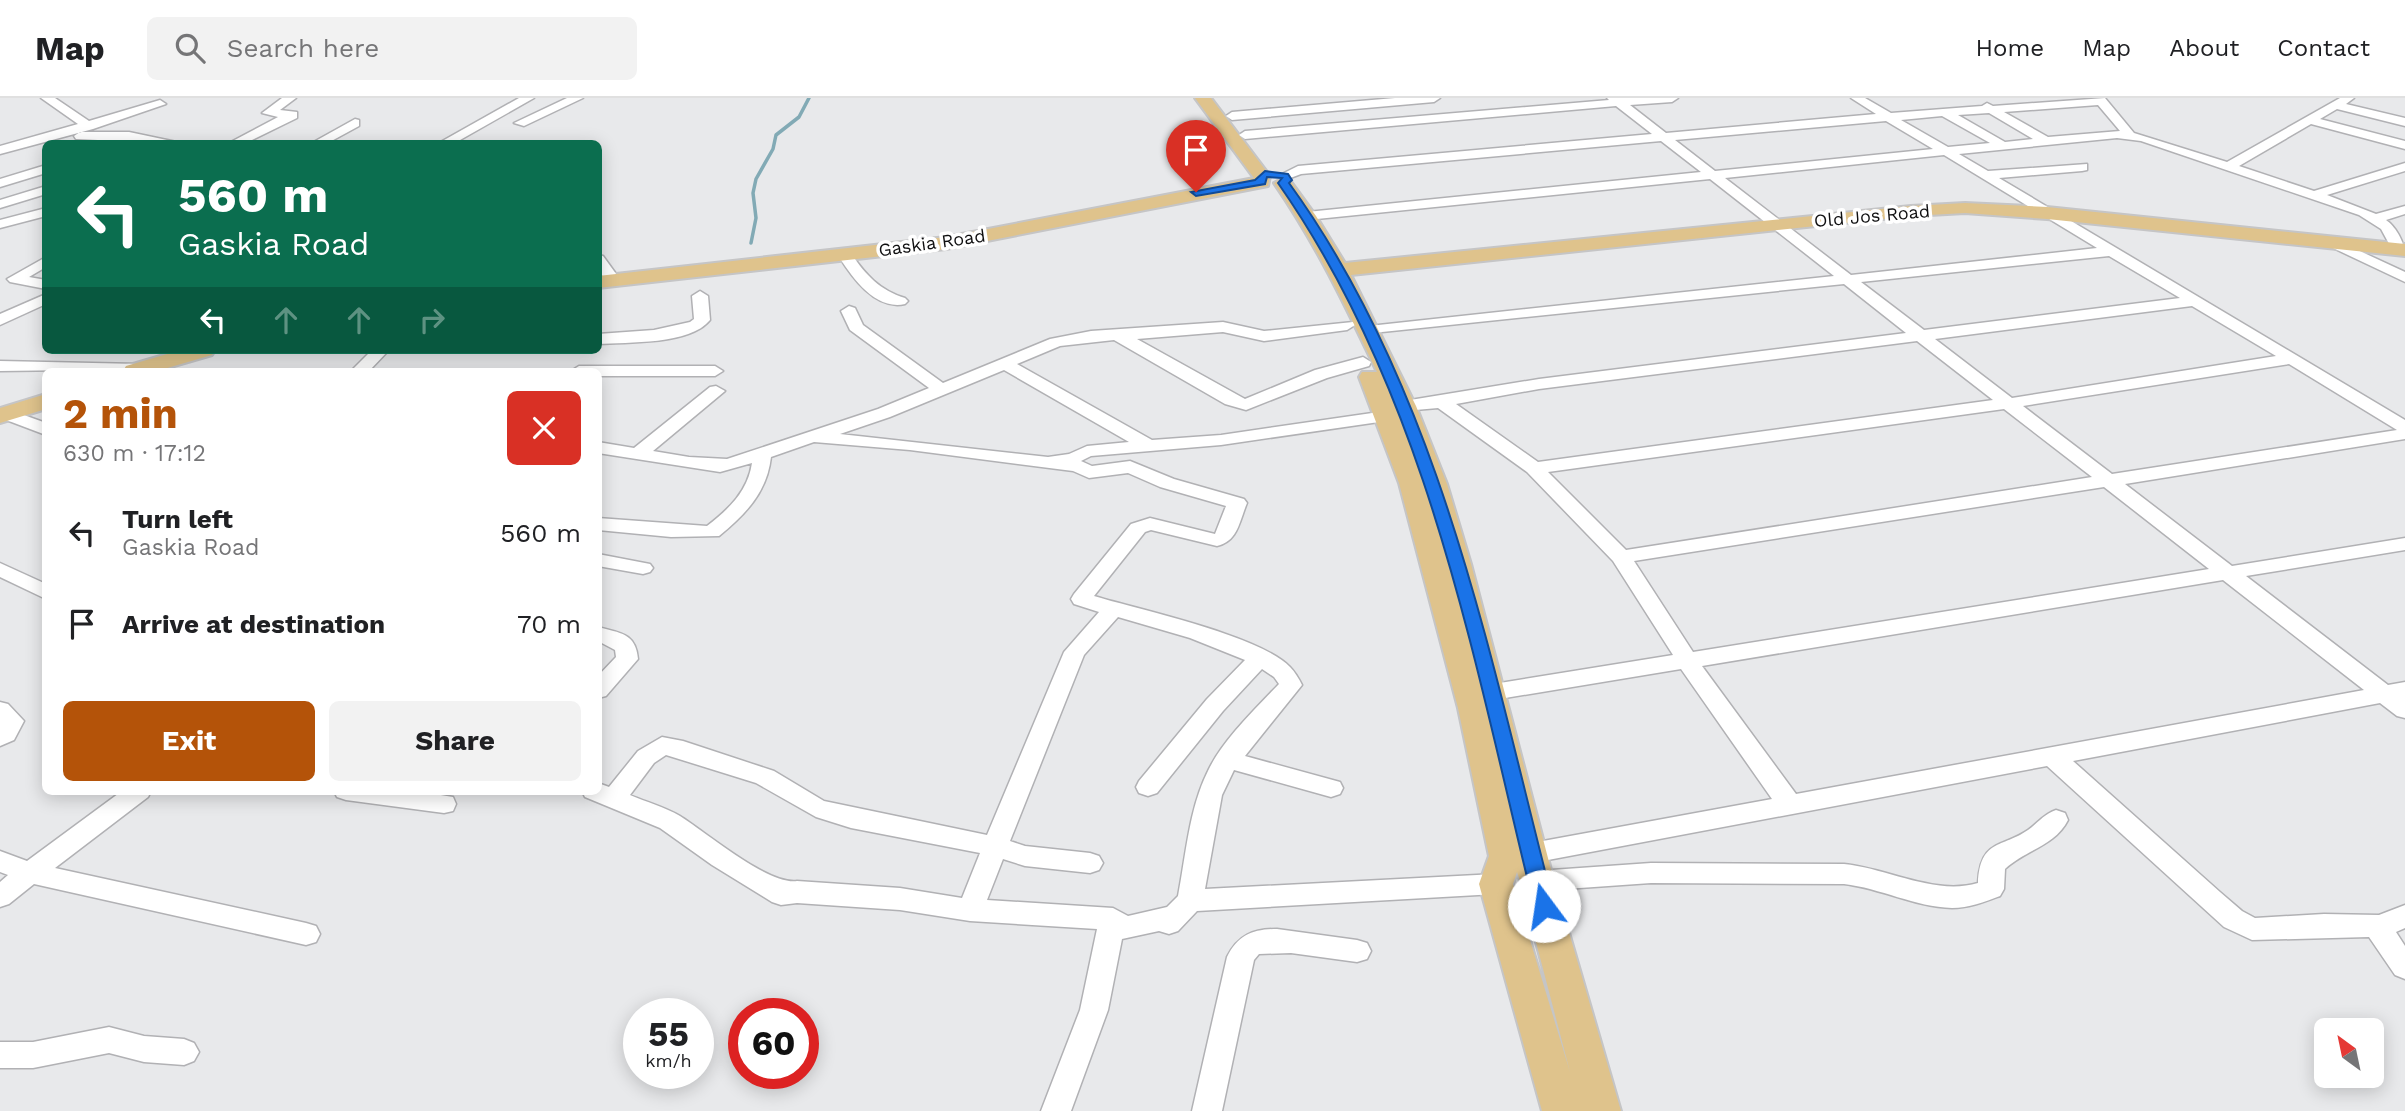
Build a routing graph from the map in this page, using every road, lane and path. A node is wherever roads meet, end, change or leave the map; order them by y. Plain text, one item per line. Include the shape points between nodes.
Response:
1 (47, 98) edge
2 (290, 98) edge
3 (528, 98) edge
4 (577, 98) edge
5 (1203, 98) edge
6 (1219, 98) edge
7 (1434, 98) edge
8 (1672, 98) edge
9 (1857, 98) edge
10 (1970, 98) edge
11 (2348, 98) edge
12 (2100, 99) edge
13 (1616, 100) edge
14 (160, 104) dead end
15 (2334, 105) junction
16 (1989, 108) junction
17 (1943, 112) junction
18 (1232, 116) junction
19 (1888, 117) junction
20 (2310, 120) junction
21 (2405, 122) edge
22 (355, 123) dead end
23 (520, 123) dead end
24 (89, 126) junction
25 (60, 134) junction
26 (2129, 134) junction
27 (1245, 135) junction
28 (142, 138) junction
29 (1665, 138) junction
30 (136, 140) edge
31 (155, 140) edge
32 (241, 140) edge
33 (323, 140) edge
34 (450, 140) edge
35 (2046, 141) junction
36 (2405, 145) edge
37 (2004, 146) junction
38 (4, 147) edge
39 (1947, 152) junction
40 (2229, 166) junction
41 (2082, 167) dead end
42 (2405, 167) edge
43 (42, 170) edge
44 (1985, 175) junction
45 (1716, 176) junction
46 (1272, 179) junction
47 (0, 183) edge
48 (42, 191) edge
49 (2314, 195) junction
50 (0, 204) edge
51 (2405, 210) edge
52 (42, 213) edge
53 (2047, 213) junction
54 (1307, 216) junction
55 (2377, 218) junction
56 (0, 224) edge
57 (1779, 225) junction
58 (2336, 244) junction
59 (2402, 250) edge
60 (2111, 251) junction
61 (845, 255) junction
62 (42, 263) edge
63 (1339, 270) junction
64 (2405, 278) edge
65 (1852, 281) junction
66 (606, 282) edge
67 (42, 284) edge
68 (700, 296) dead end
69 (42, 300) edge
70 (900, 301) dead end
71 (2194, 301) junction
72 (849, 311) dead end
73 (0, 320) edge
74 (1358, 328) junction
75 (1117, 335) junction
76 (1925, 337) junction
77 (602, 339) edge
78 (96, 354) edge
79 (190, 354) edge
80 (377, 354) edge
81 (2291, 359) junction
82 (1363, 362) junction
83 (1004, 363) junction
84 (0, 366) edge
85 (80, 366) junction
86 (108, 368) edge
87 (143, 368) edge
88 (362, 368) edge
89 (602, 371) edge
90 (715, 371) dead end
91 (941, 389) junction
92 (716, 391) dead end
93 (42, 402) edge
94 (1441, 402) junction
95 (2011, 403) junction
96 (1395, 411) junction
97 (3, 415) edge
98 (2405, 427) edge
99 (42, 429) edge
100 (2405, 434) edge
101 (815, 437) junction
102 (1151, 447) junction
103 (602, 448) edge
104 (638, 454) junction
105 (762, 456) junction
106 (1012, 457) junction
107 (1534, 468) junction
108 (2111, 481) junction
109 (602, 524) edge
110 (2405, 544) edge
111 (1621, 557) junction
112 (602, 561) edge
113 (643, 568) dead end
114 (0, 569) edge
115 (2229, 573) junction
116 (42, 591) edge
117 (1113, 609) junction
118 (602, 635) edge
119 (1259, 658) junction
120 (1688, 662) junction
121 (602, 686) edge
122 (2395, 692) edge
123 (1480, 694) junction
124 (0, 710) edge
125 (2405, 710) edge
126 (0, 738) edge
127 (2052, 756) junction
128 (1228, 760) junction
129 (1148, 787) dead end
130 (1331, 788) dead end
131 (134, 795) edge
132 (376, 795) edge
133 (604, 795) edge
134 (444, 804) dead end
135 (1790, 805) junction
136 (2056, 820) dead end
137 (997, 846) junction
138 (0, 861) edge
139 (1090, 863) dead end
140 (1534, 867) junction
141 (30, 873) junction
142 (1496, 884) junction
143 (0, 896) edge
144 (1190, 901) junction
145 (970, 910) junction
146 (1113, 919) junction
147 (2393, 921) edge
148 (306, 934) dead end
149 (1357, 951) dead end
150 (2405, 967) edge
151 (184, 1052) dead end
152 (0, 1055) edge
153 (1056, 1111) edge
154 (1207, 1111) edge
155 (1562, 1111) edge
156 (1601, 1111) edge

1 - 24 street
2 - 32 street via 268,113 293,115
3 - 34 street
4 - 23 street
5 - 46 main road
6 - 18 main road
7 - 18 street
8 - 13 street
9 - 19 street
10 - 16 street
11 - 15 street
12 - 16 street
12 - 26 street
13 - 27 street
13 - 29 street
14 - 24 street
15 - 20 street
15 - 21 street
16 - 17 street
16 - 35 street
17 - 19 street
17 - 37 street
18 - 27 main road
19 - 29 street
19 - 39 street
20 - 36 street
20 - 40 street
22 - 33 street
24 - 25 street
25 - 28 street
25 - 38 street
26 - 35 street
26 - 40 street
27 - 46 main road
28 - 30 street
28 - 31 street
29 - 45 street
29 - 46 street via 1298,170
35 - 37 street
37 - 39 street
39 - 44 street
39 - 45 street
40 - 49 street
41 - 44 street
42 - 49 street
43 - 47 street
44 - 53 street
45 - 54 street
45 - 57 street
46 - 54 main road
46 - 61 main road, Gaskia Road via 993,235
46 - 74 main road
48 - 50 street
49 - 55 street
51 - 55 street
52 - 56 street
53 - 57 main road, Old Jos Road via 1933,209
53 - 58 main road, Old Jos Road
53 - 60 street
54 - 63 main road
55 - 59 street
57 - 63 main road, Old Jos Road
57 - 65 street
58 - 59 main road, Old Jos Road
58 - 64 street
60 - 65 street
60 - 71 street
61 - 66 main road, Gaskia Road
61 - 70 street via 873,291
62 - 67 street via 15,279
63 - 74 main road
65 - 74 street
65 - 76 street
68 - 77 street via 702,320 693,328
69 - 73 street
71 - 76 street
71 - 81 street
72 - 91 street via 856,327
74 - 75 street via 1264,335 1231,327
74 - 82 main road
74 - 96 main road
75 - 82 street via 1246,405
75 - 83 street via 1056,342
76 - 94 street via 1539,384
76 - 95 street
78 - 85 street
79 - 87 main road
80 - 88 street
81 - 95 street
81 - 98 street
82 - 96 main road
83 - 91 street
83 - 102 street
84 - 85 street
85 - 86 street
89 - 90 street
91 - 101 street
92 - 104 street
93 - 97 main road
94 - 96 street
94 - 107 street
95 - 107 street
95 - 108 street
96 - 102 street
96 - 123 main road via 1412,483
97 - 99 street
100 - 108 street
101 - 105 street
101 - 106 street
102 - 106 street via 1087,452 1072,459
103 - 104 street
104 - 105 street via 720,466
105 - 109 street via 759,481 750,495 712,532
106 - 117 street via 1089,472 1130,467 1237,503 1223,538 1217,540 1150,524 1138,528 1081,599
107 - 111 street
108 - 111 street
108 - 115 street
110 - 115 street
111 - 120 street
112 - 113 street
114 - 116 street
115 - 120 street
115 - 122 street
117 - 119 street via 1193,631
117 - 137 street via 1075,652
118 - 121 street via 626,647 627,659
119 - 128 street via 1286,673 1291,685
119 - 129 street
120 - 123 street
120 - 135 street
122 - 125 street
122 - 127 street
123 - 140 main road
123 - 142 main road via 1506,856
124 - 126 street via 12,721
127 - 135 street
127 - 147 street via 2211,900 2252,929
128 - 130 street
128 - 144 street via 1210,795
131 - 141 street
132 - 134 street
133 - 137 street via 662,747 765,777 816,808
133 - 145 street via 669,821 781,894 900,899
135 - 140 street
136 - 140 street via 2036,838 2010,848 1992,865 1991,889 1954,899 1875,877 1844,874
137 - 139 street via 1025,856
137 - 145 street
138 - 141 street
140 - 156 main road
141 - 143 street
141 - 148 street
142 - 144 street
142 - 155 main road
144 - 146 street via 1169,923 1166,918 1123,928
145 - 146 street
146 - 153 street via 1094,1010
147 - 150 street via 2383,937
149 - 154 street via 1257,941 1248,946 1241,957
151 - 152 street via 109,1040 33,1055

